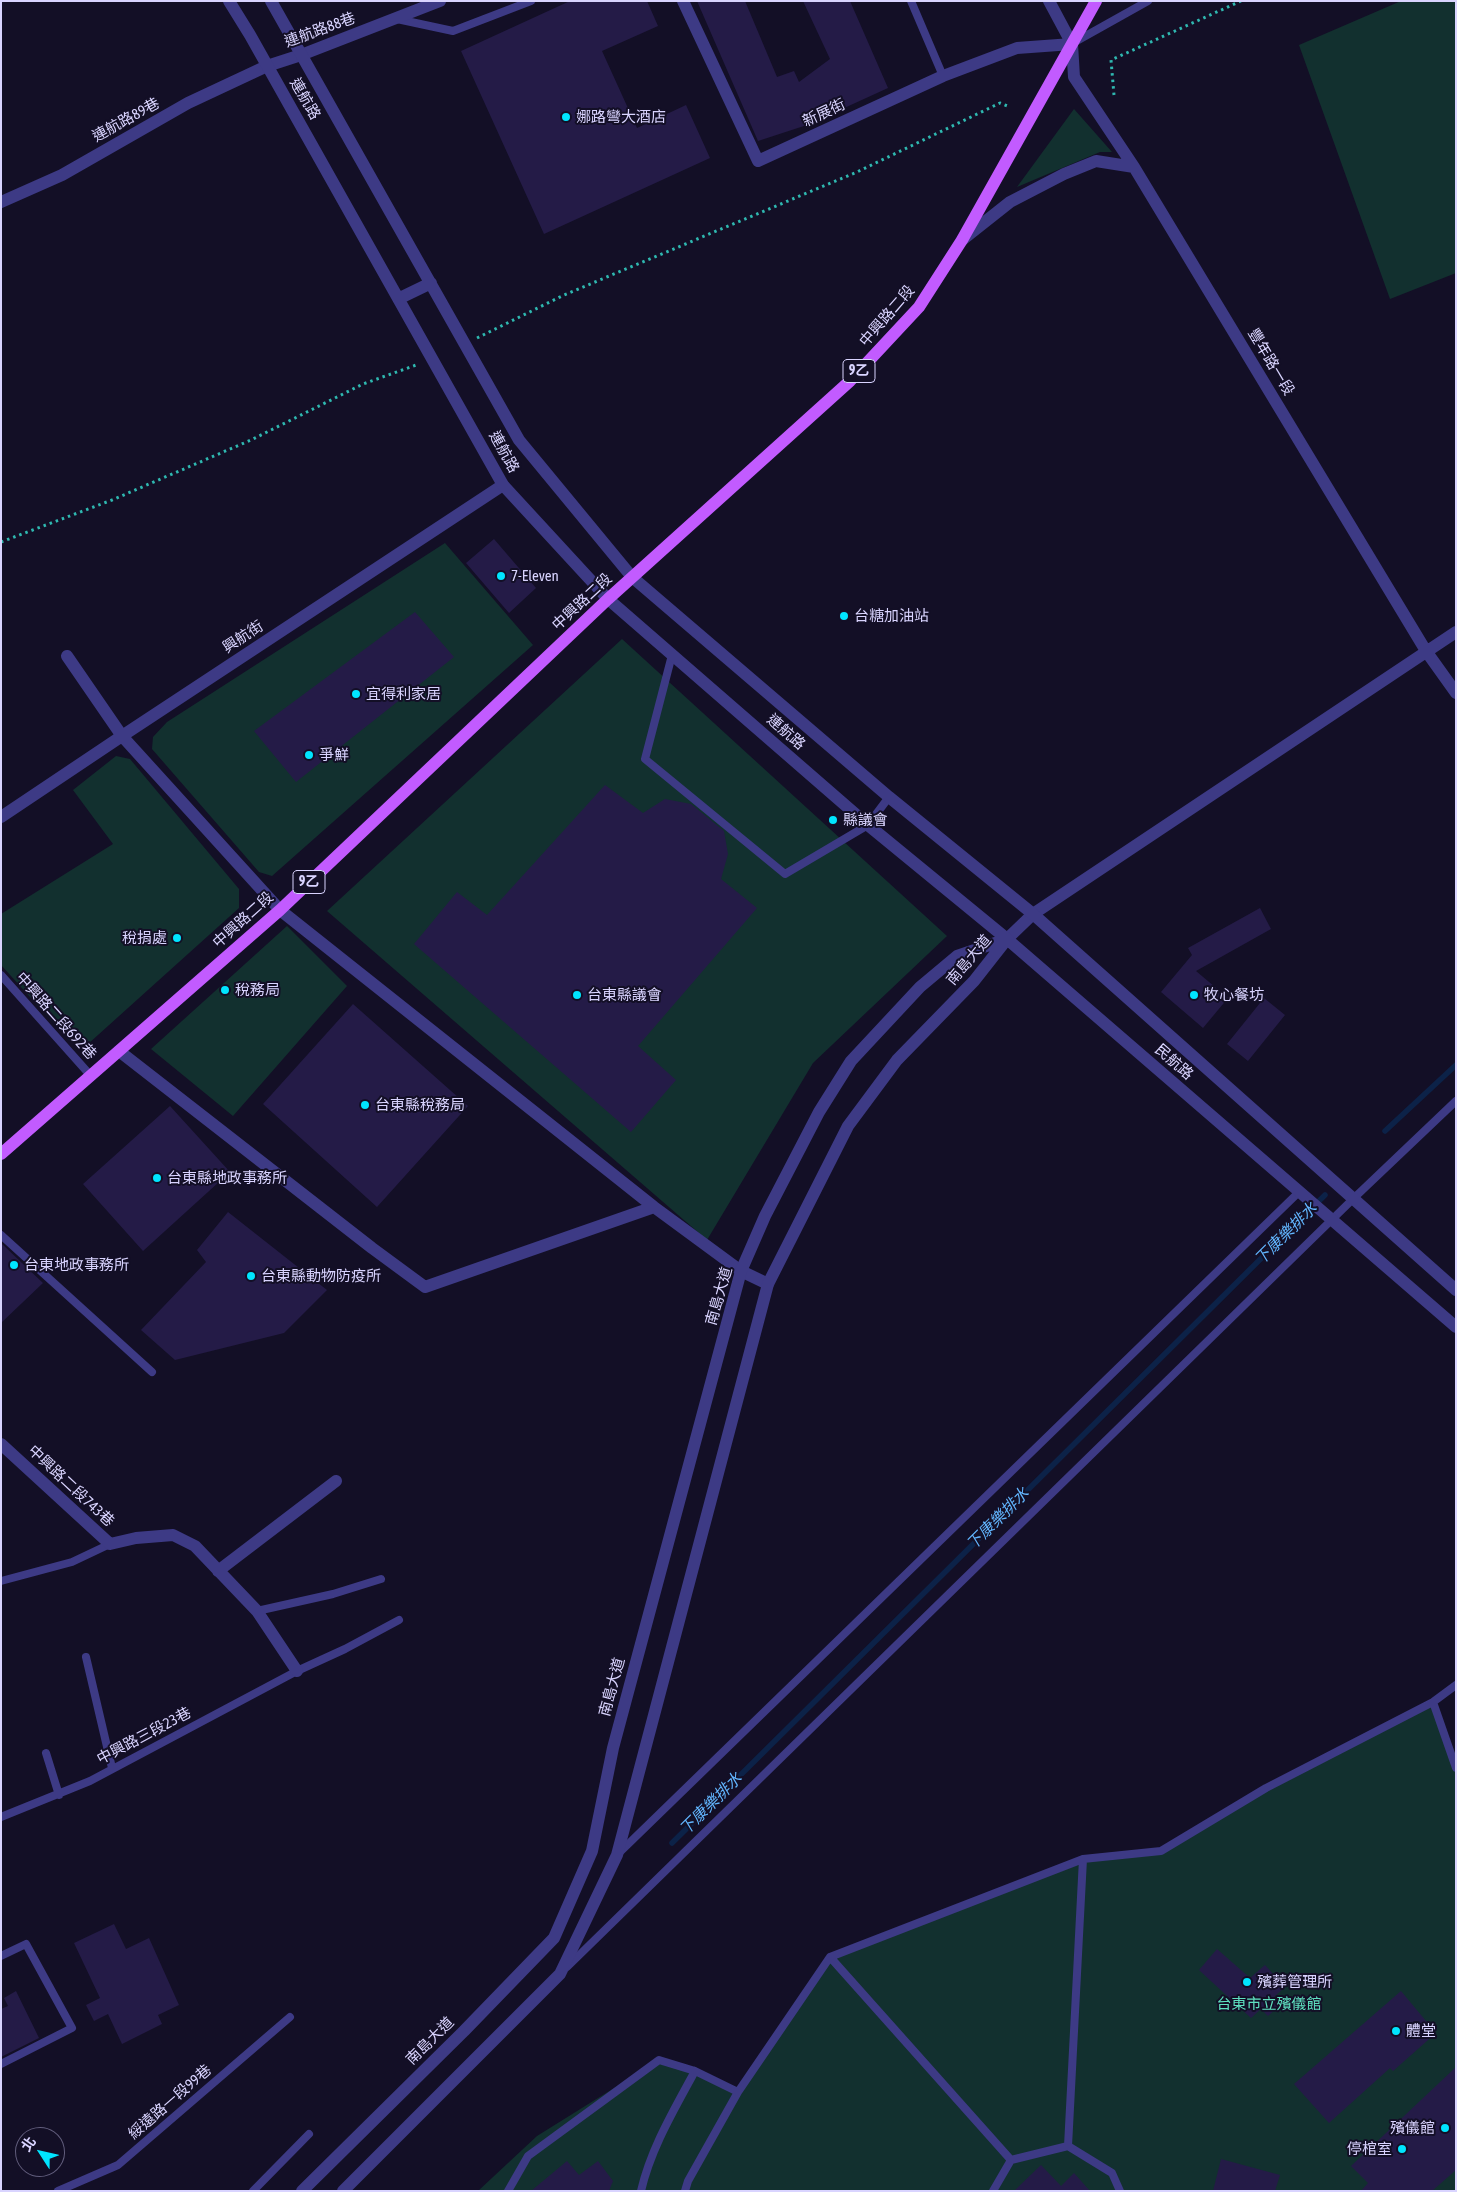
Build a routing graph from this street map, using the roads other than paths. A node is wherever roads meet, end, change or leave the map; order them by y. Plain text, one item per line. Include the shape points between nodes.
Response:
1 (229, 1) edge
2 (271, 1) edge
3 (440, 1) edge
4 (531, 1) edge
5 (683, 1) edge
6 (911, 1) edge
7 (1049, 1) edge
8 (1096, 1) edge
9 (1148, 1) edge
10 (397, 19) junction
11 (1072, 44) junction
12 (301, 55) junction
13 (267, 66) junction
14 (943, 76) junction
15 (1134, 167) junction
16 (1, 202) edge
17 (962, 240) junction
18 (430, 283) junction
19 (400, 298) junction
20 (503, 485) junction
21 (632, 577) junction
22 (608, 599) junction
23 (1456, 632) edge
24 (1426, 651) junction
25 (672, 655) junction
26 (67, 656) dead end
27 (1456, 694) edge
28 (122, 736) junction
29 (889, 797) junction
30 (1, 818) edge
31 (868, 825) junction
32 (280, 910) junction
33 (1033, 914) junction
34 (1007, 939) junction
35 (1, 975) edge
36 (119, 1051) junction
37 (91, 1076) junction
38 (1456, 1101) edge
39 (1, 1154) edge
40 (1299, 1192) junction
41 (1354, 1198) junction
42 (654, 1207) junction
43 (1332, 1220) junction
44 (1, 1235) edge
45 (741, 1271) junction
46 (768, 1284) junction
47 (1456, 1290) edge
48 (1456, 1327) edge
49 (152, 1372) dead end
50 (1, 1444) edge
51 (336, 1481) dead end
52 (110, 1544) junction
53 (218, 1571) junction
54 (381, 1579) dead end
55 (1, 1581) edge
56 (257, 1611) junction
57 (399, 1620) dead end
58 (86, 1657) dead end
59 (297, 1671) junction
60 (1456, 1685) edge
61 (1434, 1702) junction
62 (46, 1753) dead end
63 (112, 1768) junction
64 (1456, 1768) edge
65 (59, 1795) junction
66 (1, 1817) edge
67 (616, 1855) junction
68 (1083, 1859) junction
69 (1, 1956) edge
70 (830, 1957) junction
71 (560, 1974) junction
72 (290, 2017) dead end
73 (1, 2064) edge
74 (695, 2071) junction
75 (738, 2092) junction
76 (309, 2134) dead end
77 (1068, 2146) junction
78 (1010, 2160) junction
79 (58, 2191) edge
80 (253, 2191) edge
81 (302, 2191) edge
82 (343, 2191) edge
83 (508, 2191) edge
84 (641, 2191) edge
85 (685, 2191) edge
86 (993, 2191) edge
87 (1120, 2191) edge

1 - 13 street, 連航路
2 - 12 street, 連航路
3 - 10 street, 連航路88巷
4 - 10 lane via 453,30
5 - 14 street, 新展街 via 758,161
6 - 14 lane
7 - 11 street
8 - 11 main road, 中興路二段 / 9乙
9 - 11 lane
10 - 12 street, 連航路88巷
11 - 14 street, 新展街 via 1017,48
11 - 15 street, 豐年路一段 via 1074,77
11 - 17 main road, 中興路二段 / 9乙
12 - 13 street, 連航路88巷
12 - 18 street, 連航路
13 - 16 street, 連航路89巷 via 188,103 62,175
13 - 19 street, 連航路
15 - 17 street via 1096,161 1064,174 1010,202
15 - 24 street, 豐年路一段
17 - 21 main road, 中興路二段 / 9乙 via 919,307 850,381
18 - 19 street
18 - 21 street, 連航路 via 519,440
19 - 20 street, 連航路
20 - 22 street, 連航路
20 - 28 street, 興航街
21 - 22 main road, 中興路二段 / 9乙
21 - 29 street, 連航路
22 - 25 street, 連航路
22 - 32 main road, 中興路二段 / 9乙
23 - 24 street
24 - 27 street, 豐年路一段
24 - 33 street
25 - 31 street, 連航路
25 - 31 lane via 645,758 785,874
26 - 28 street
28 - 30 street, 興航街
28 - 32 street
29 - 31 lane
29 - 33 street, 民航路
31 - 34 street, 民航路
32 - 36 main road, 中興路二段 / 9乙
32 - 42 street
33 - 34 street
33 - 41 street, 民航路
34 - 40 street, 民航路
34 - 45 street, 南島大道 via 957,956 920,987 851,1061 819,1112 765,1216
34 - 46 street, 南島大道 via 974,981 897,1060 848,1126
35 - 37 lane, 中興路二段692巷
36 - 37 main road, 中興路二段 / 9乙
36 - 42 street via 425,1287
37 - 39 main road, 中興路二段 / 9乙
38 - 41 lane
40 - 43 street, 民航路
40 - 67 lane
41 - 43 lane
41 - 47 street, 民航路
42 - 45 street
43 - 48 street, 民航路
43 - 71 lane
44 - 49 lane
45 - 46 street
45 - 81 street, 南島大道 via 612,1748 592,1851 554,1938
46 - 67 street, 南島大道
50 - 52 street, 中興路二段743巷
51 - 53 street
52 - 53 street, 中興路二段743巷 via 173,1535 195,1546
52 - 55 lane via 72,1562
53 - 56 street, 中興路二段743巷
54 - 56 lane via 333,1594
56 - 59 street, 中興路二段743巷
57 - 59 lane, 中興路三段23巷
58 - 63 lane
59 - 63 lane, 中興路三段23巷
60 - 61 lane
61 - 64 lane
61 - 68 lane via 1266,1788 1161,1851
62 - 65 lane
63 - 65 lane, 中興路三段23巷
65 - 66 lane, 中興路三段23巷
67 - 71 street, 南島大道
68 - 70 lane
68 - 77 lane
69 - 73 lane via 26,1944 72,2028
70 - 75 lane
70 - 78 lane
71 - 82 street, 南島大道
72 - 79 lane, 綏遠路一段99巷 via 118,2165
74 - 75 lane
74 - 83 lane via 659,2060 528,2156
74 - 84 lane via 662,2132 646,2169
75 - 85 lane
76 - 80 lane
77 - 78 lane
77 - 87 lane via 1112,2173
78 - 86 lane

